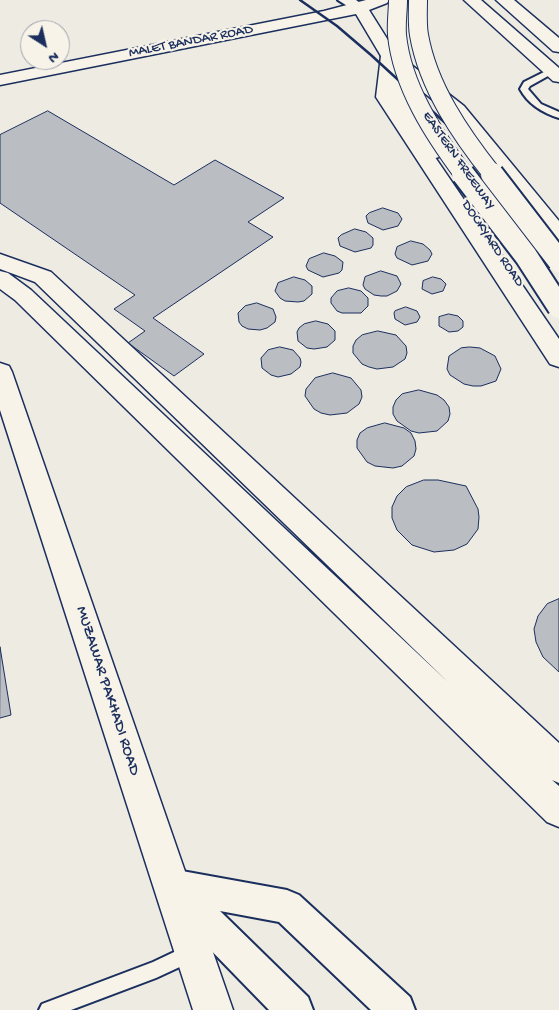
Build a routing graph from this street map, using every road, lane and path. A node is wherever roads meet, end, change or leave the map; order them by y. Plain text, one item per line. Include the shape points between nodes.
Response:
1 (381, 0) edge
2 (398, 0) edge
3 (418, 0) edge
4 (472, 0) edge
5 (504, 0) edge
6 (354, 3) edge
7 (559, 47) edge
8 (390, 56) junction
9 (556, 74) edge
10 (0, 80) edge
11 (559, 115) edge
12 (559, 235) edge
13 (0, 261) edge
14 (559, 261) edge
15 (0, 278) edge
16 (559, 307) edge
17 (559, 346) edge
18 (559, 358) edge
19 (0, 372) edge
20 (559, 766) edge
21 (559, 810) edge
22 (171, 885) junction
23 (193, 952) junction
24 (48, 1010) edge
25 (213, 1010) edge
26 (295, 1010) edge
27 (397, 1010) edge

1 - 6 main road, MALET BANDAR ROAD
2 - 16 main road, EASTERN FREEWAY, bridge via 395,17 398,43 406,74 420,107 454,161 522,251
3 - 14 main road, EASTERN FREEWAY, bridge via 416,17 422,45 430,74 444,104
4 - 9 main road
5 - 7 main road
6 - 8 main road, DOCKYARD ROAD
6 - 10 main road, MALET BANDAR ROAD
8 - 12 main road via 457,110
8 - 17 main road, DOCKYARD ROAD via 408,117
8 - 18 main road via 385,97
9 - 11 lane via 528,84 524,89 546,110
13 - 20 main road via 43,278
15 - 21 main road via 23,296
19 - 22 main road, MUZAWAR PAKHADI ROAD
22 - 23 main road, MUZAWAR PAKHADI ROAD
22 - 26 street
22 - 27 street via 287,907
23 - 24 lane
23 - 25 main road, MUZAWAR PAKHADI ROAD

